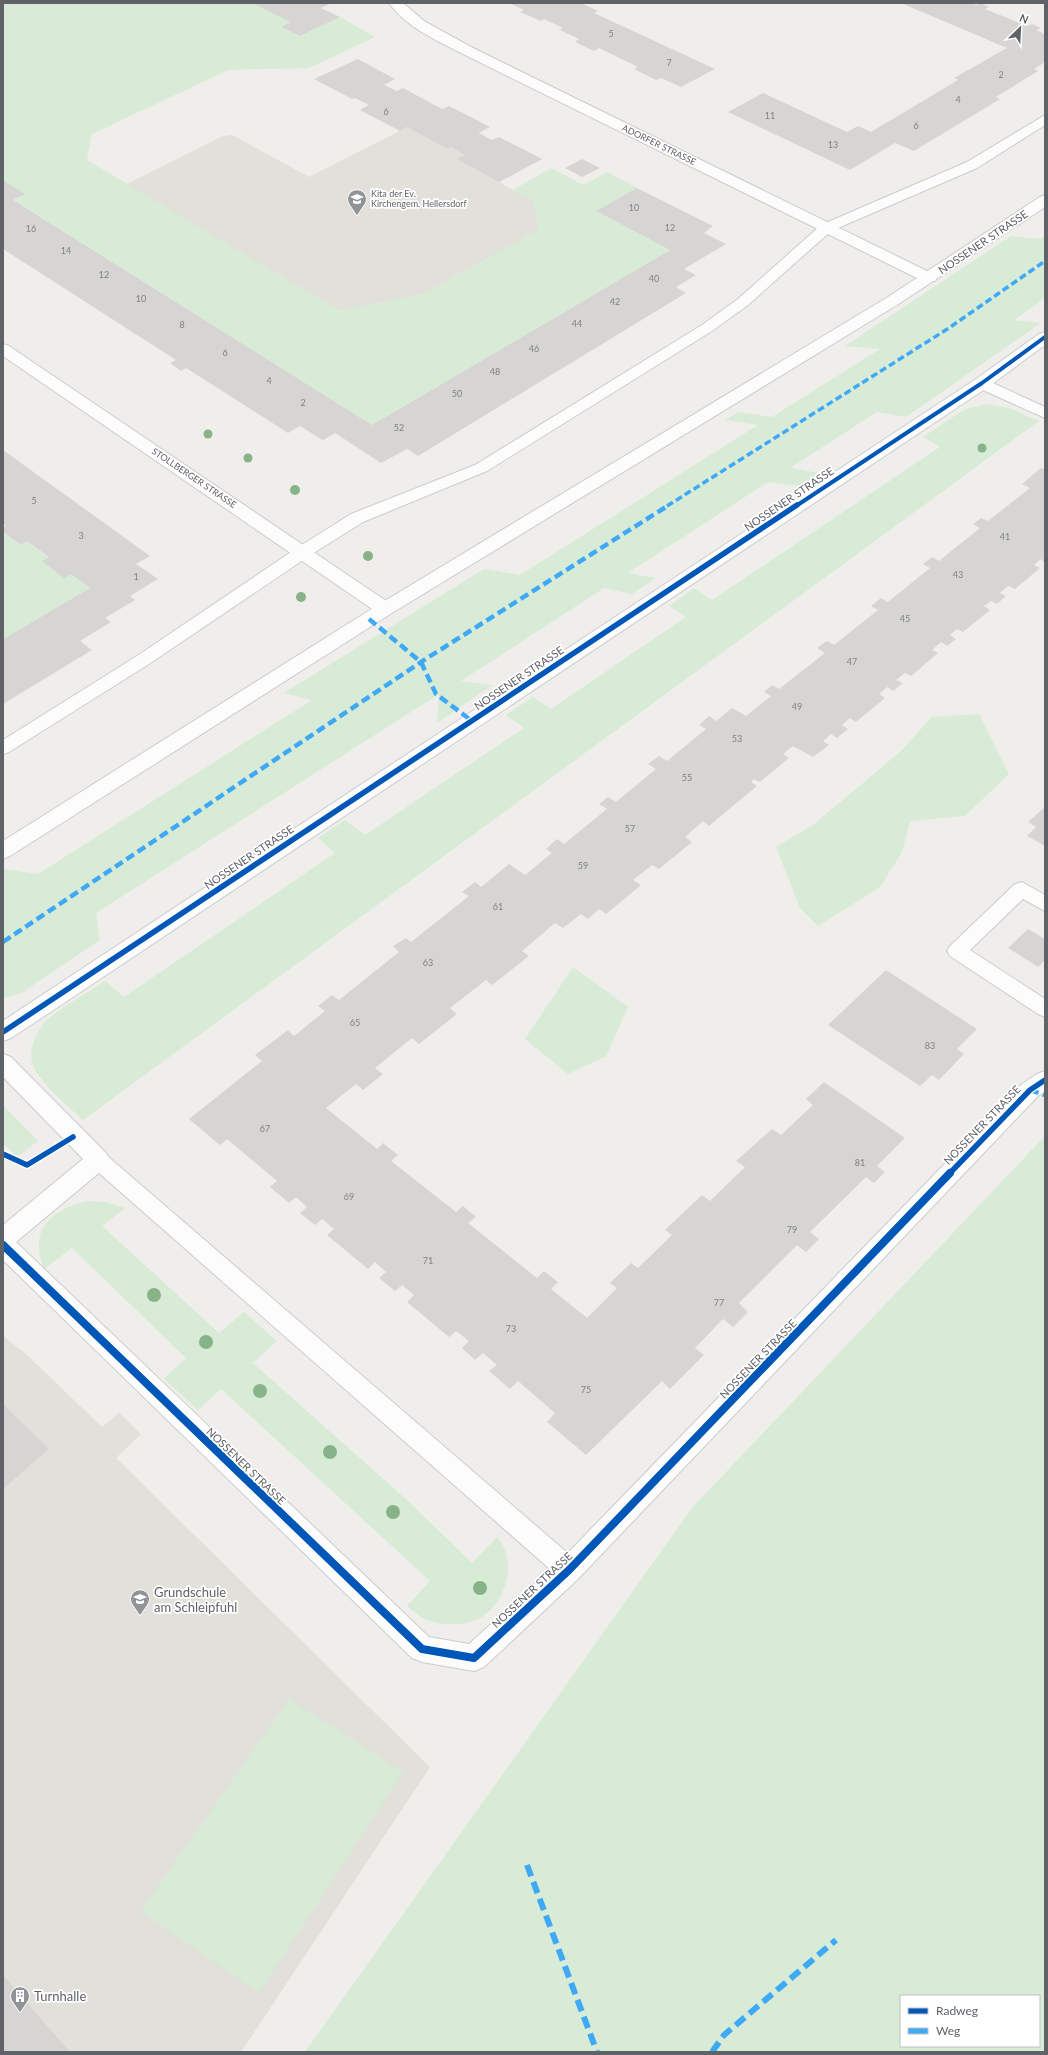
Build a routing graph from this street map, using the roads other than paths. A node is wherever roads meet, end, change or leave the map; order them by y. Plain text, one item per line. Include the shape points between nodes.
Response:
1 (396, 3) edge
2 (1045, 119) edge
3 (1045, 200) edge
4 (826, 228) junction
5 (929, 278) junction
6 (1045, 337) edge
7 (3, 349) edge
8 (982, 383) junction
9 (1045, 413) edge
10 (303, 552) junction
11 (385, 609) junction
12 (3, 748) edge
13 (3, 850) edge
14 (1045, 904) edge
15 (1045, 1009) edge
16 (3, 1032) edge
17 (3, 1063) edge
18 (1045, 1080) edge
19 (98, 1160) junction
20 (3, 1239) edge
21 (3, 1245) edge
22 (569, 1570) junction

1 - 4 street, ADORFER STRASSE via 403,12 447,40
2 - 4 lane via 972,165
3 - 5 street, NOSSENER STRASSE
4 - 5 street, ADORFER STRASSE
4 - 10 lane via 743,302 707,328 494,460 481,468 357,518
5 - 11 street, NOSSENER STRASSE
6 - 8 street, NOSSENER STRASSE
7 - 10 street, STOLLBERGER STRASSE
8 - 9 street
8 - 16 street, NOSSENER STRASSE
10 - 11 street, STOLLBERGER STRASSE
10 - 12 lane via 143,660
11 - 13 street, NOSSENER STRASSE
14 - 15 lane via 1022,889 956,951
17 - 19 street, NOSSENER STRASSE
18 - 22 street, NOSSENER STRASSE via 1030,1090
19 - 20 street
19 - 22 lane, NOSSENER STRASSE
21 - 22 street, NOSSENER STRASSE via 422,1649 474,1658

